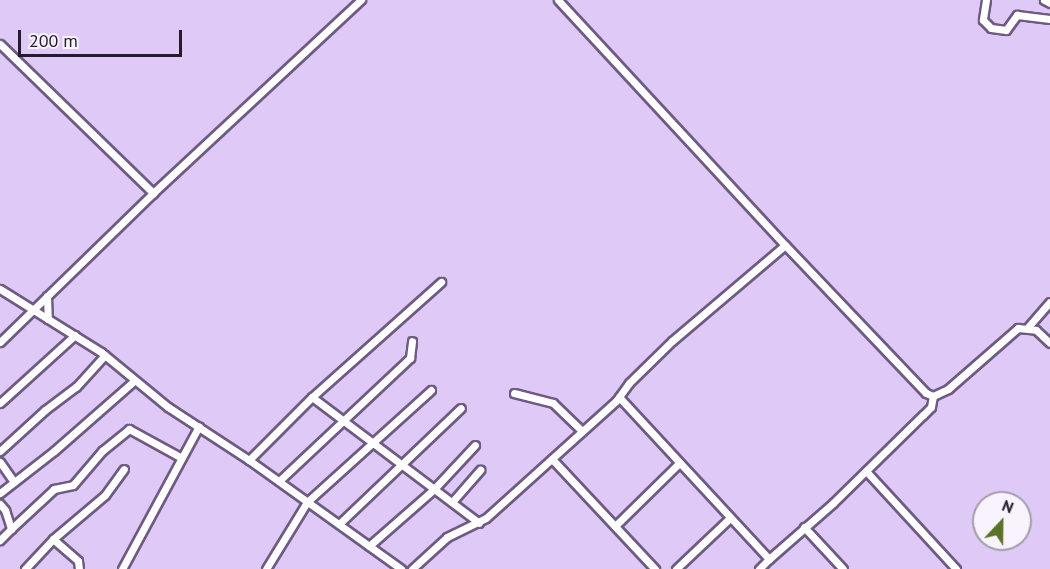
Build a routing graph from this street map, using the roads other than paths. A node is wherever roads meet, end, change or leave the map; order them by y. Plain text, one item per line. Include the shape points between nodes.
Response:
1 (361, 0) edge
2 (558, 0) edge
3 (986, 0) edge
4 (1044, 0) edge
5 (1050, 3) edge
6 (1050, 19) edge
7 (0, 44) edge
8 (153, 193) junction
9 (784, 245) junction
10 (441, 282) dead end
11 (0, 289) edge
12 (47, 296) junction
13 (1050, 302) edge
14 (34, 309) junction
15 (48, 319) junction
16 (1028, 327) junction
17 (75, 334) junction
18 (412, 341) dead end
19 (0, 342) edge
20 (1050, 343) edge
21 (105, 355) junction
22 (134, 381) junction
23 (431, 390) dead end
24 (514, 393) dead end
25 (933, 396) junction
26 (312, 397) junction
27 (619, 397) junction
28 (0, 403) edge
29 (461, 408) dead end
30 (343, 421) junction
31 (199, 426) junction
32 (582, 431) junction
33 (373, 443) junction
34 (475, 445) dead end
35 (0, 452) edge
36 (182, 458) junction
37 (552, 459) junction
38 (249, 460) junction
39 (0, 462) edge
40 (679, 463) junction
41 (404, 465) junction
42 (124, 469) dead end
43 (480, 470) dead end
44 (866, 471) junction
45 (279, 481) junction
46 (14, 482) junction
47 (434, 489) junction
48 (0, 493) edge
49 (307, 502) junction
50 (452, 502) junction
51 (0, 504) edge
52 (730, 518) junction
53 (479, 523) junction
54 (339, 524) junction
55 (615, 526) junction
56 (804, 527) junction
57 (11, 528) junction
58 (53, 539) junction
59 (0, 540) edge
60 (369, 546) junction
61 (769, 560) junction
62 (25, 569) edge
63 (79, 569) edge
64 (122, 569) edge
65 (266, 569) edge
66 (401, 569) edge
67 (412, 569) edge
68 (655, 569) edge
69 (676, 569) edge
70 (759, 569) edge
71 (843, 569) edge
72 (956, 569) edge

1 - 8 street
2 - 9 street
3 - 6 street via 983,20 991,28 1006,30 1017,15
4 - 5 street
7 - 8 street
8 - 12 street
9 - 25 street
9 - 27 street via 672,341
10 - 26 street
11 - 14 street
12 - 14 street
12 - 15 street
13 - 16 street
14 - 15 street
14 - 19 street
15 - 17 street
16 - 20 street
16 - 25 street via 1011,331 948,389
17 - 21 street
17 - 28 street
18 - 30 street via 410,358
21 - 22 street
21 - 35 street via 76,387
22 - 31 street
22 - 46 street
23 - 33 street
24 - 32 street via 553,404
25 - 44 street via 931,407
26 - 30 street
26 - 38 street
27 - 32 street
27 - 40 street
29 - 41 street
30 - 33 street
30 - 45 street
31 - 36 street
31 - 38 street
32 - 37 street
33 - 41 street
33 - 49 street
34 - 47 street
36 - 57 street via 129,429 102,451 73,484 54,489
36 - 64 street
37 - 53 street
37 - 55 street
38 - 45 street
39 - 46 street
40 - 52 street
40 - 55 street
41 - 47 street
41 - 54 street
42 - 58 street via 105,495
43 - 50 street
44 - 56 street
44 - 72 street
45 - 49 street
46 - 48 street
47 - 50 street
47 - 60 street
49 - 54 street
49 - 65 street
50 - 53 street
51 - 57 street
52 - 61 street
52 - 69 street
53 - 67 street via 447,537
54 - 60 street
55 - 68 street
56 - 61 street
56 - 71 street
57 - 59 street
58 - 62 street
58 - 63 street via 78,561
60 - 66 street
61 - 70 street

